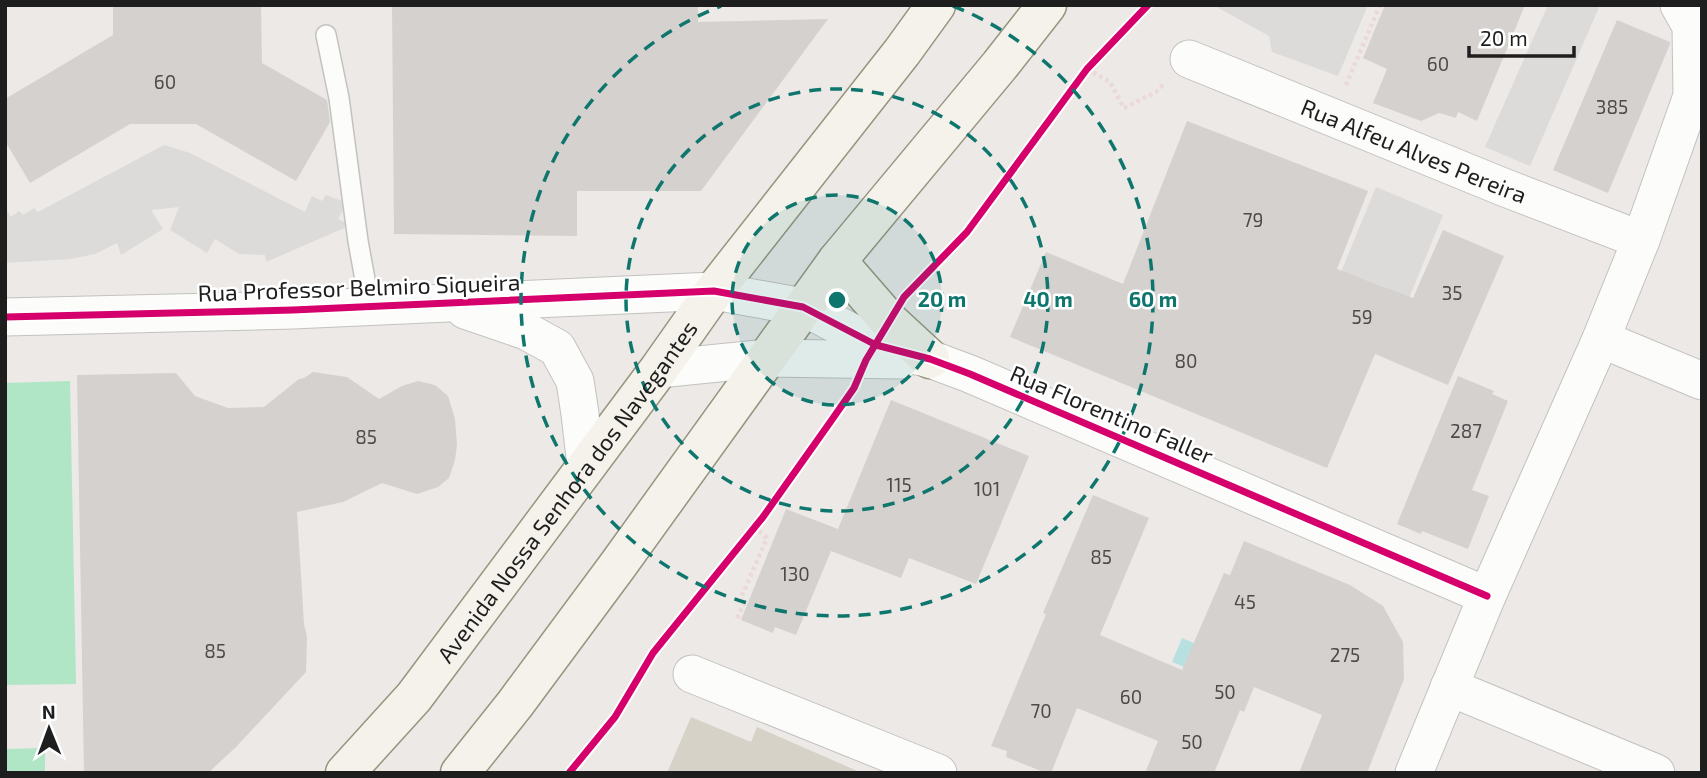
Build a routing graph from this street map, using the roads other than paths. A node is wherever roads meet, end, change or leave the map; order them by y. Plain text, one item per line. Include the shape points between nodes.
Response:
1 (915, 5) edge
2 (936, 5) edge
3 (1047, 5) edge
4 (1679, 5) edge
5 (326, 35) dead end
6 (902, 52) junction
7 (1189, 59) road end
8 (1697, 88) edge
9 (1641, 240) junction
10 (836, 261) junction
11 (714, 291) junction
12 (447, 304) junction
13 (370, 307) junction
14 (803, 307) junction
15 (5, 317) edge
16 (1601, 340) junction
17 (768, 358) junction
18 (930, 359) junction
19 (659, 369) junction
20 (1702, 381) edge
21 (586, 466) junction
22 (1487, 596) junction
23 (692, 674) dead end
24 (1449, 687) junction
25 (345, 773) edge
26 (460, 773) edge
27 (938, 773) edge
28 (1414, 773) edge
29 (1656, 773) edge

1 - 6 main road
2 - 6 main road, Avenida Nossa Senhora dos Navegantes
3 - 10 main road
4 - 8 street via 1690,26
5 - 13 lane via 339,97 349,242
6 - 11 main road, Avenida Nossa Senhora dos Navegantes
7 - 9 street, Rua Alfeu Alves Pereira
8 - 9 street
9 - 16 street
10 - 14 main road
10 - 18 main road
11 - 12 street, Rua Professor Belmiro Siqueira
11 - 14 street, Rua Florentino Faller
11 - 19 main road, Avenida Nossa Senhora dos Navegantes
12 - 13 street, Rua Professor Belmiro Siqueira
12 - 21 street, Rua Professor Belmiro Siqueira via 526,331 557,348 575,381
13 - 15 street, Rua Professor Belmiro Siqueira
14 - 17 main road
14 - 18 street, Rua Florentino Faller via 876,345
16 - 20 street
16 - 22 street
17 - 18 street, Rua Florentino Faller
17 - 19 street, Rua Florentino Faller
17 - 26 main road
18 - 22 street, Rua Florentino Faller
19 - 21 main road, Avenida Nossa Senhora dos Navegantes
21 - 25 main road, Avenida Nossa Senhora dos Navegantes via 414,697
22 - 24 street
23 - 27 street
24 - 28 street
24 - 29 street

